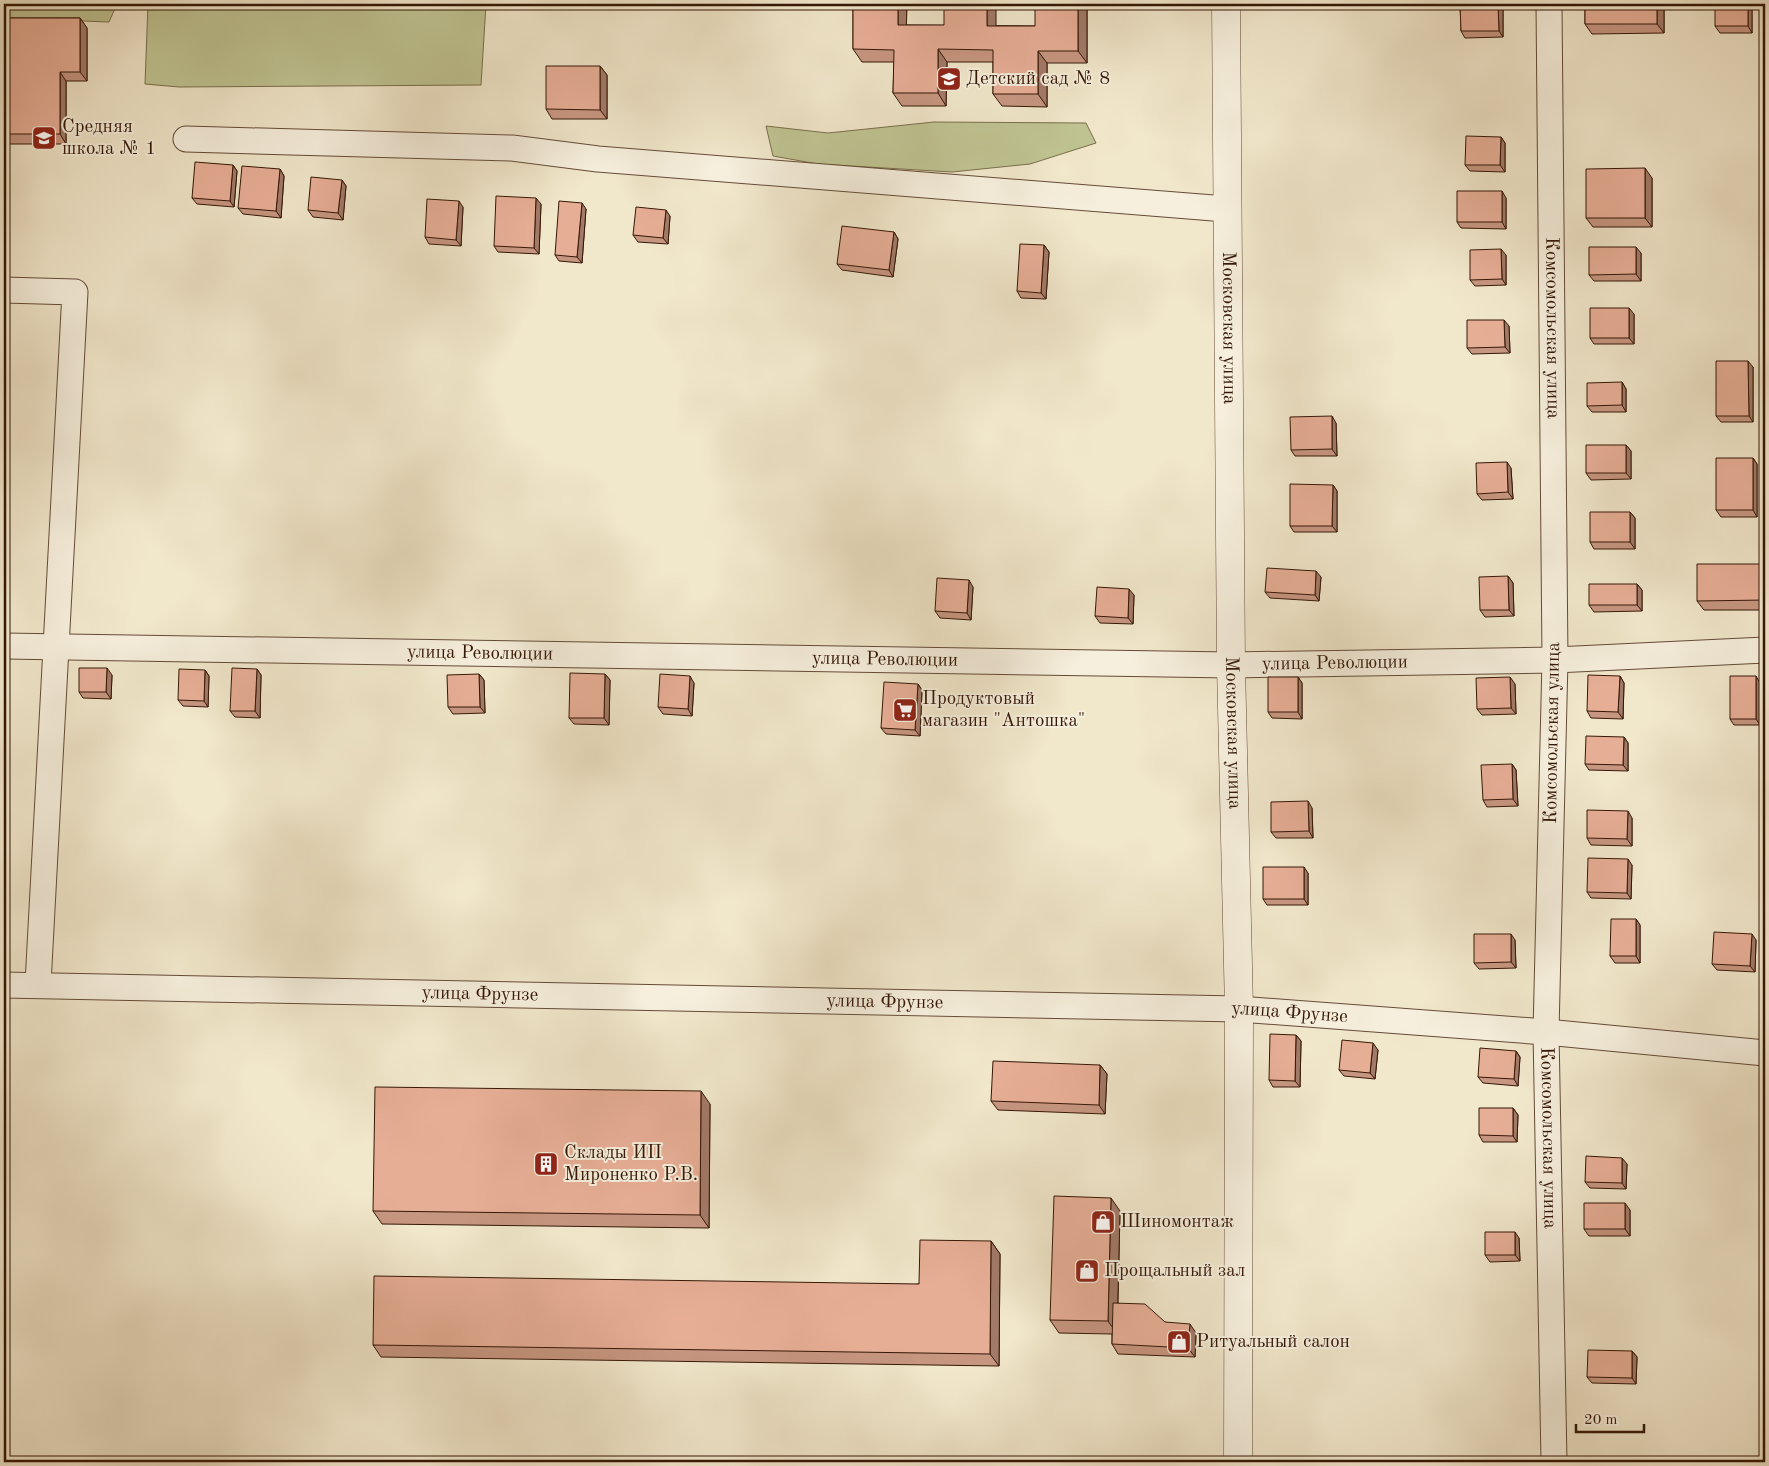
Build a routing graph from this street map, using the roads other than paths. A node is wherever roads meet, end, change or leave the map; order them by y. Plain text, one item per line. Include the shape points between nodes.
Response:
1 (1226, 4) edge
2 (1550, 4) edge
3 (186, 139) dead end
4 (1226, 209) junction
5 (4, 290) edge
6 (4, 646) edge
7 (56, 646) junction
8 (1765, 650) edge
9 (1555, 660) junction
10 (1232, 665) junction
11 (4, 984) edge
12 (38, 984) junction
13 (1239, 1009) junction
14 (1546, 1032) junction
15 (1765, 1053) edge
16 (1238, 1462) edge
17 (1554, 1462) edge

1 - 4 street, Московская улица
2 - 9 street, Комсомольская улица
3 - 4 street via 512,148 598,159
4 - 10 street, Московская улица
5 - 7 street via 75,292
6 - 7 street, улица Революции
7 - 10 street, улица Революции
7 - 12 street
8 - 9 street, улица Революции
9 - 10 street, улица Революции
9 - 14 street, Комсомольская улица
10 - 13 street, Московская улица
11 - 12 street, улица Фрунзе
12 - 13 street, улица Фрунзе
13 - 14 street, улица Фрунзе
13 - 16 street, Московская улица
14 - 15 street, улица Фрунзе
14 - 17 street, Комсомольская улица

